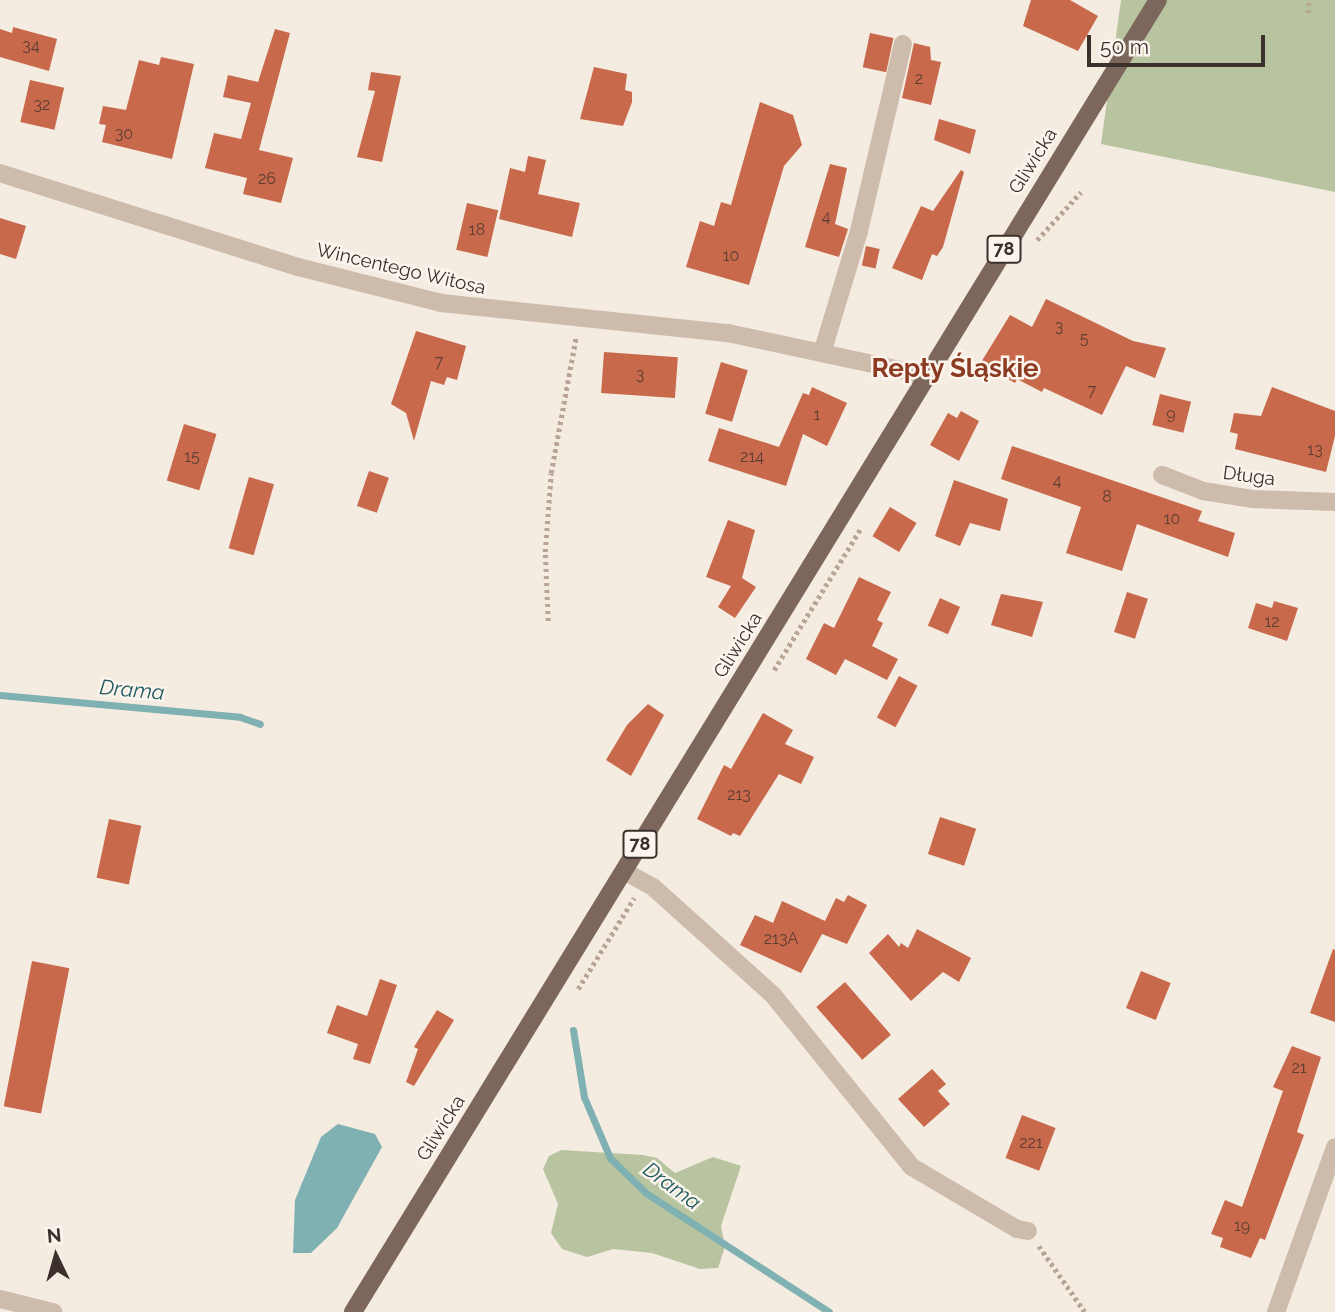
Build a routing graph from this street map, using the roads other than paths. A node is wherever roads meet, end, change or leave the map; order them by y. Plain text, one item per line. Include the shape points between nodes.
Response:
1 (1158, 0) edge
2 (903, 44) dead end
3 (0, 173) edge
4 (822, 353) junction
5 (928, 376) junction
6 (1162, 475) dead end
7 (1335, 502) edge
8 (624, 871) junction
9 (1335, 1147) edge
10 (1028, 1231) road end
11 (0, 1299) edge
12 (52, 1312) edge
13 (353, 1312) edge
14 (1276, 1312) edge

1 - 5 main road, Gliwicka / 78
2 - 4 street via 859,231
3 - 4 street, Wincentego Witosa via 377,289 468,307 728,333
4 - 5 street, Wincentego Witosa
5 - 8 main road, Gliwicka / 78
6 - 7 street, Długa via 1203,491 1253,499
8 - 10 street via 653,887 773,995 912,1167 1017,1229
8 - 13 main road, Gliwicka / 78
9 - 14 street
11 - 12 street

